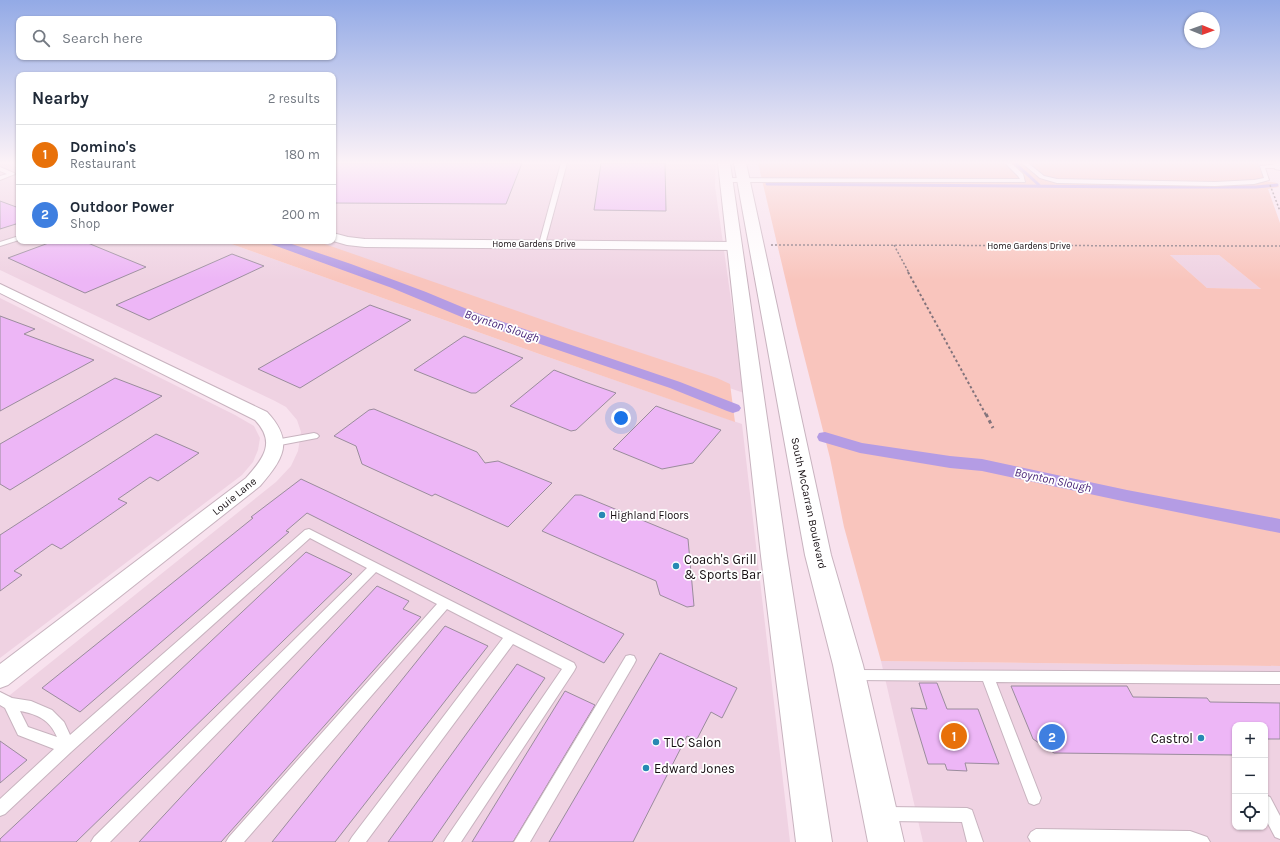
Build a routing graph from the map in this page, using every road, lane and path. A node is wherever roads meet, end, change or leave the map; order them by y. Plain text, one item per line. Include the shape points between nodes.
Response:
1 (553, 202) edge
2 (734, 202) edge
3 (740, 202) edge
4 (336, 238) edge
5 (16, 239) edge
6 (0, 244) edge
7 (542, 244) junction
8 (778, 245) dead end
9 (894, 245) junction
10 (736, 246) junction
11 (1280, 246) edge
12 (0, 288) edge
13 (779, 355) junction
14 (993, 428) dead end
15 (314, 436) dead end
16 (275, 443) junction
17 (374, 567) junction
18 (445, 603) junction
19 (512, 637) junction
20 (630, 660) dead end
21 (850, 675) junction
22 (988, 676) junction
23 (0, 678) edge
24 (1280, 678) edge
25 (5, 701) edge
26 (66, 747) junction
27 (1034, 798) dead end
28 (1268, 808) edge
29 (0, 809) edge
30 (883, 828) edge
31 (1280, 832) edge
32 (1036, 837) dead end
33 (99, 842) edge
34 (234, 842) edge
35 (357, 842) edge
36 (452, 842) edge
37 (522, 842) edge
38 (814, 842) edge
39 (975, 842) edge
40 (1202, 842) edge

1 - 7 lane
2 - 10 main road
3 - 13 main road, South McCarran Boulevard
4 - 7 street, Home Gardens Drive via 359,243
5 - 6 lane
7 - 10 street, Home Gardens Drive
8 - 9 path, Home Gardens Drive
9 - 11 path, Home Gardens Drive
9 - 14 path
10 - 13 main road via 749,256 761,319 766,334
10 - 38 main road via 774,556
12 - 16 street via 261,416 270,423 275,433
13 - 21 main road, South McCarran Boulevard via 818,555
15 - 16 lane
16 - 23 street, Louie Lane via 265,469 253,482
17 - 18 lane
17 - 26 lane via 309,533
17 - 33 lane
18 - 19 lane
18 - 34 lane
19 - 35 lane
19 - 36 lane via 570,667
20 - 37 lane
21 - 22 lane
21 - 30 main road, South McCarran Boulevard
22 - 24 lane
22 - 27 lane
25 - 26 lane via 23,731
25 - 26 lane via 46,712 64,734
26 - 29 lane
28 - 31 lane
30 - 39 lane via 967,815
32 - 40 lane

